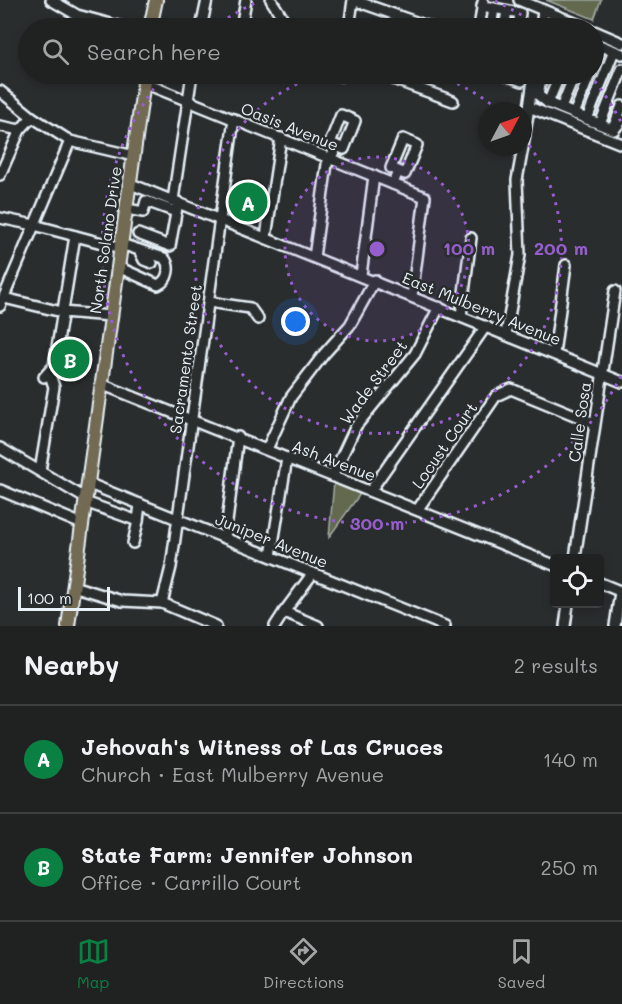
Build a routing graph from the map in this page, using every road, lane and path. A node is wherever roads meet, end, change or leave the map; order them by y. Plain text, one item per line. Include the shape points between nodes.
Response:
1 (51, 0) edge
2 (156, 0) edge
3 (207, 0) edge
4 (246, 0) edge
5 (271, 0) edge
6 (353, 0) edge
7 (519, 0) edge
8 (483, 3) edge
9 (494, 8) junction
10 (543, 10) junction
11 (507, 11) junction
12 (88, 18) edge
13 (152, 18) edge
14 (203, 18) edge
15 (243, 18) edge
16 (283, 18) edge
17 (350, 18) edge
18 (404, 18) edge
19 (481, 18) edge
20 (492, 18) edge
21 (506, 18) edge
22 (519, 18) edge
23 (542, 18) edge
24 (563, 18) edge
25 (604, 35) edge
26 (622, 43) edge
27 (604, 47) edge
28 (618, 53) edge
29 (622, 69) edge
30 (604, 83) edge
31 (144, 84) edge
32 (156, 84) edge
33 (190, 84) edge
34 (406, 84) edge
35 (532, 84) edge
36 (540, 84) edge
37 (556, 84) edge
38 (571, 84) edge
39 (586, 84) edge
40 (603, 84) edge
41 (0, 91) edge
42 (186, 100) junction
43 (453, 101) dead end
44 (530, 102) edge
45 (548, 103) junction
46 (622, 106) edge
47 (532, 108) edge
48 (561, 108) junction
49 (574, 114) junction
50 (32, 117) junction
51 (234, 119) junction
52 (587, 119) junction
53 (622, 120) edge
54 (600, 124) junction
55 (0, 126) edge
56 (613, 129) junction
57 (20, 130) junction
58 (281, 138) junction
59 (70, 141) junction
60 (622, 144) edge
61 (337, 146) dead end
62 (134, 156) junction
63 (521, 156) edge
64 (332, 159) junction
65 (398, 171) dead end
66 (0, 175) edge
67 (374, 176) junction
68 (130, 184) junction
69 (393, 184) junction
70 (153, 192) junction
71 (150, 202) junction
72 (176, 205) junction
73 (127, 209) junction
74 (0, 218) edge
75 (220, 218) junction
76 (34, 225) junction
77 (138, 234) dead end
78 (75, 236) junction
79 (266, 237) junction
80 (471, 238) dead end
81 (121, 246) junction
82 (138, 250) junction
83 (314, 257) junction
84 (566, 265) dead end
85 (118, 267) junction
86 (361, 275) junction
87 (375, 280) junction
88 (154, 283) junction
89 (615, 291) dead end
90 (412, 296) junction
91 (2, 302) edge
92 (208, 302) junction
93 (439, 307) junction
94 (62, 312) junction
95 (111, 316) junction
96 (461, 316) junction
97 (258, 319) dead end
98 (486, 326) junction
99 (506, 334) junction
100 (554, 354) junction
101 (601, 373) junction
102 (622, 382) edge
103 (101, 384) junction
104 (191, 418) junction
105 (594, 423) junction
106 (238, 437) junction
107 (0, 447) edge
108 (267, 449) junction
109 (287, 458) junction
110 (40, 471) junction
111 (333, 475) junction
112 (87, 483) junction
113 (0, 490) edge
114 (371, 490) junction
115 (85, 500) junction
116 (140, 504) junction
117 (418, 509) junction
118 (178, 518) junction
119 (138, 521) junction
120 (82, 524) junction
121 (225, 537) junction
122 (133, 543) dead end
123 (576, 554) edge
124 (271, 556) junction
125 (550, 563) edge
126 (314, 573) junction
127 (604, 585) edge
128 (73, 586) junction
129 (621, 592) edge
130 (162, 603) junction
131 (567, 608) edge
132 (284, 612) junction
133 (213, 625) edge
134 (68, 626) edge
135 (275, 626) edge
136 (318, 626) edge
137 (445, 626) edge
138 (565, 626) edge
139 (615, 626) edge

1 - 12 street
2 - 13 main road
3 - 14 street
4 - 15 street
5 - 16 street
6 - 17 street
6 - 18 street
7 - 10 street
8 - 9 street
8 - 19 street
9 - 11 street
9 - 20 street
10 - 23 street
10 - 24 street
11 - 21 street
11 - 22 street via 520,13
25 - 26 street
27 - 28 street
28 - 30 street
29 - 54 street
31 - 62 main road, North Solano Drive
32 - 42 street, Oasis Avenue
33 - 42 street
34 - 43 street
35 - 44 street
36 - 45 street via 538,95
37 - 45 street
38 - 48 street
39 - 49 street
40 - 52 street
41 - 50 street
42 - 51 street, Oasis Avenue
42 - 72 street
45 - 48 street
46 - 56 street
47 - 60 street
48 - 49 street
49 - 52 street
50 - 57 street
50 - 59 street
51 - 58 street, Oasis Avenue
51 - 75 street, Sacramento Street
52 - 54 street
53 - 56 street
54 - 56 street
55 - 57 street
57 - 66 street
58 - 64 street, Oasis Avenue
58 - 79 street
59 - 62 street
59 - 76 street
61 - 64 street
62 - 68 main road, North Solano Drive
63 - 99 street via 517,180 520,255
64 - 67 street, Oasis Avenue
64 - 83 street via 327,164
65 - 69 street
67 - 69 street, Oasis Avenue
67 - 86 street
68 - 70 street, East Mulberry Avenue
68 - 73 main road, North Solano Drive
69 - 90 street, Oasis Avenue via 425,197
70 - 71 street
70 - 72 street, East Mulberry Avenue
71 - 72 street
71 - 73 street via 146,201 143,212
72 - 75 street, East Mulberry Avenue
72 - 77 street via 170,246
73 - 81 main road, North Solano Drive
74 - 76 street
75 - 79 street, East Mulberry Avenue
75 - 92 street, Sacramento Street
76 - 78 street
76 - 91 street
78 - 81 street
78 - 94 street
79 - 83 street, East Mulberry Avenue
80 - 96 street
81 - 82 street
81 - 85 main road, North Solano Drive
82 - 88 street via 144,260 162,267 165,273 161,281
82 - 88 street via 167,262 166,279 161,284
83 - 86 street, East Mulberry Avenue
84 - 100 street
85 - 88 street
85 - 95 main road, North Solano Drive
86 - 87 street, East Mulberry Avenue
87 - 90 street, East Mulberry Avenue
87 - 108 street via 350,326 291,398
89 - 101 street, Calle Sosa
90 - 93 street, East Mulberry Avenue
91 - 94 street
92 - 97 street via 250,308
92 - 104 street, Sacramento Street
93 - 96 street, East Mulberry Avenue
93 - 111 street, Wade Street via 415,354 356,426
94 - 95 street
94 - 110 street via 54,366 46,374 54,387
95 - 103 main road, North Solano Drive
96 - 98 street, East Mulberry Avenue
98 - 99 street, East Mulberry Avenue
98 - 114 street
99 - 100 street, East Mulberry Avenue
100 - 101 street, East Mulberry Avenue
101 - 102 street, East Mulberry Avenue
101 - 105 street, Calle Sosa
103 - 104 street, Ash Avenue
103 - 112 main road, North Solano Drive
104 - 106 street, Ash Avenue
104 - 118 street, Sacramento Street
105 - 117 street, Locust Court via 511,390 496,396
105 - 123 street, Calle Sosa
106 - 108 street, Ash Avenue
106 - 121 street
107 - 110 street
108 - 109 street, Ash Avenue
109 - 111 street, Ash Avenue
109 - 124 street
110 - 115 street
111 - 114 street, Ash Avenue
112 - 115 main road, North Solano Drive
112 - 116 street, Juniper Avenue
113 - 120 street
114 - 117 street, Ash Avenue
115 - 119 street
115 - 120 main road, North Solano Drive
116 - 118 street, Juniper Avenue
116 - 119 street
117 - 125 street, Ash Avenue
118 - 121 street, Juniper Avenue
118 - 130 street, Sacramento Street
119 - 122 street
120 - 128 main road, North Solano Drive
121 - 124 street, Juniper Avenue
124 - 126 street, Juniper Avenue
126 - 132 street
126 - 137 street, Juniper Avenue
127 - 129 street
128 - 130 street via 122,601
128 - 134 main road, North Solano Drive
129 - 139 street
130 - 133 street
131 - 138 street
132 - 135 street
132 - 136 street

